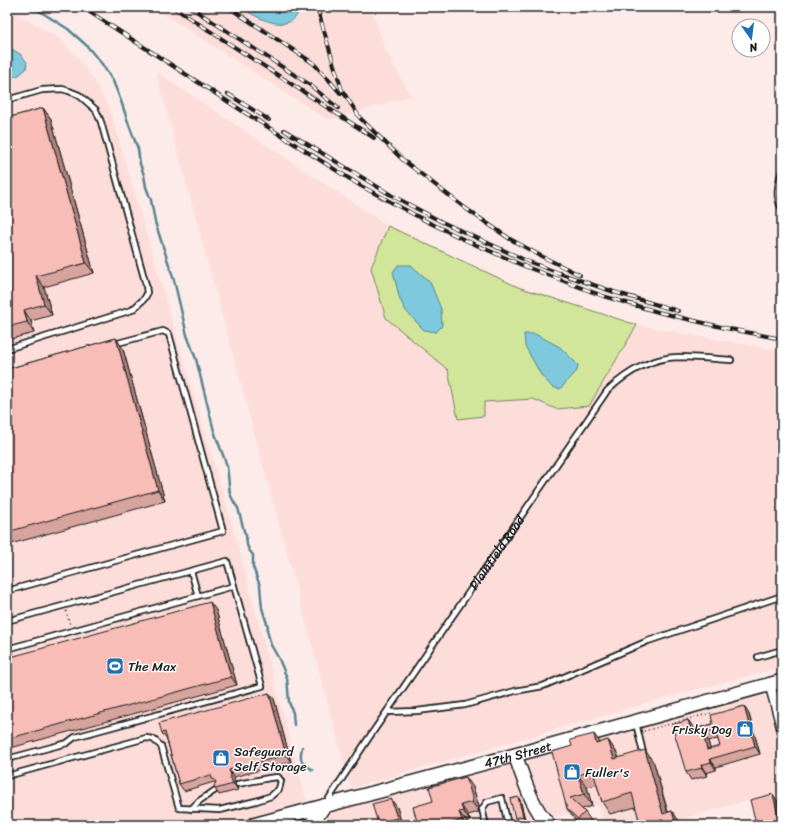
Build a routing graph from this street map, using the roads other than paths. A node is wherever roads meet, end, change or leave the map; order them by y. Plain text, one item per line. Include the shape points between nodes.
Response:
1 (7, 100) edge
2 (782, 173) edge
3 (782, 208) edge
4 (110, 345) edge
5 (7, 349) edge
6 (731, 360) dead end
7 (191, 571) junction
8 (234, 586) junction
9 (7, 590) edge
10 (198, 596) junction
11 (782, 596) edge
12 (7, 622) edge
13 (7, 649) edge
14 (782, 650) edge
15 (758, 657) dead end
16 (776, 683) edge
17 (387, 712) junction
18 (635, 722) junction
19 (782, 730) edge
20 (515, 755) junction
21 (7, 759) edge
22 (645, 759) edge
23 (7, 776) edge
24 (238, 784) dead end
25 (217, 789) edge
26 (324, 806) junction
27 (191, 809) junction
28 (546, 821) edge
29 (254, 825) edge
30 (311, 825) edge
31 (486, 825) edge
32 (508, 825) edge
33 (530, 825) edge

1 - 5 lane via 42,90 62,89 79,95 96,110 147,294 132,310
2 - 3 lane via 778,186 779,204
4 - 9 lane via 163,330 169,334 223,531
6 - 17 lane, Plainfield Road via 678,357 661,360 633,370 608,391
7 - 8 lane via 227,561
7 - 10 lane
7 - 12 lane
8 - 10 lane
8 - 21 lane via 262,686 75,737 67,743
10 - 13 lane
11 - 17 lane via 648,641 543,686 465,705
14 - 15 lane
16 - 18 main road, 47th Street
16 - 19 street
17 - 26 lane, Plainfield Road
18 - 20 main road, 47th Street
18 - 22 lane
20 - 26 main road, 47th Street
20 - 28 main road via 529,794
23 - 27 lane via 146,738 153,739 161,746 179,808
24 - 27 lane via 278,777 281,781 279,789 266,798 220,810
25 - 27 lane
26 - 29 main road, 47th Street
26 - 30 main road, Plainfield Road
28 - 33 lane
31 - 32 lane via 482,809 487,802 502,798

